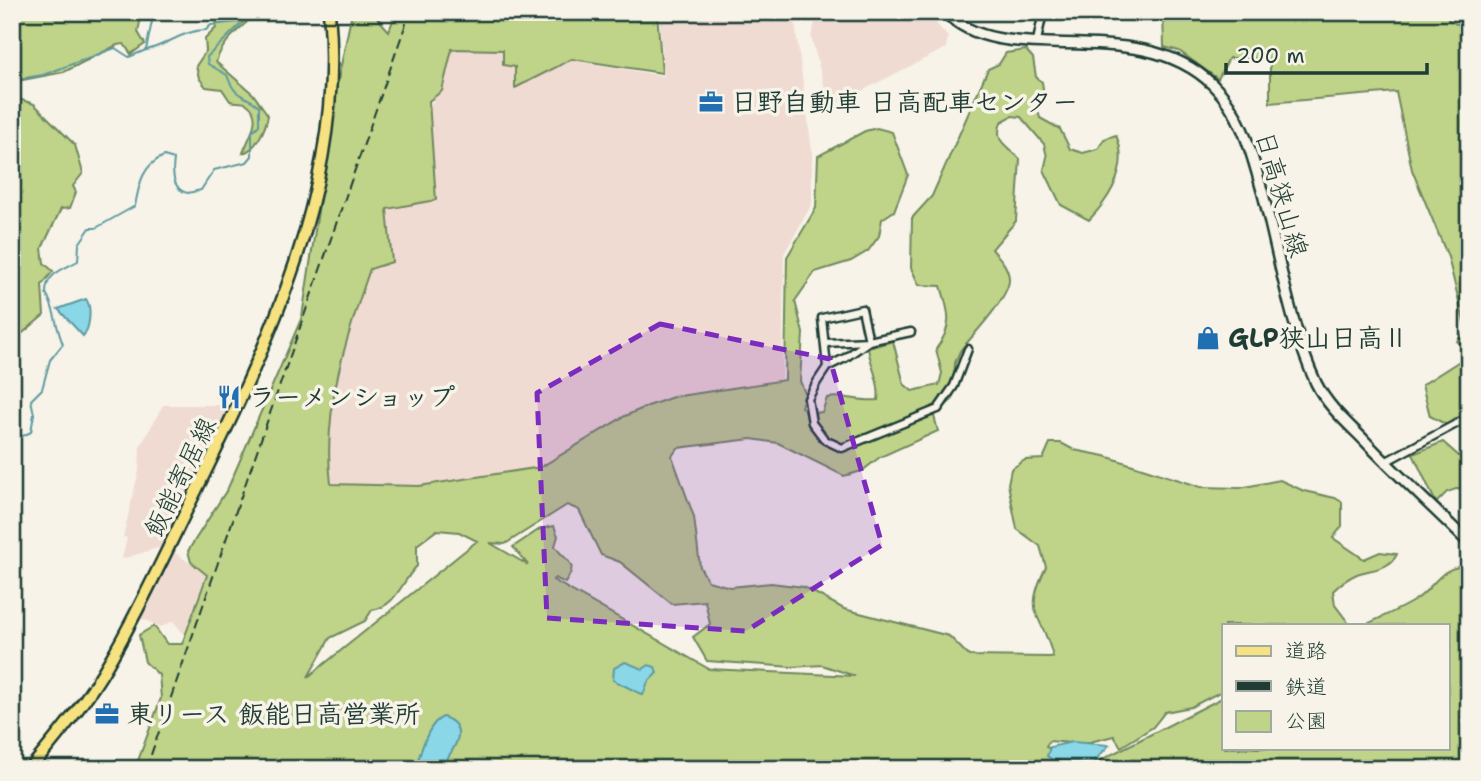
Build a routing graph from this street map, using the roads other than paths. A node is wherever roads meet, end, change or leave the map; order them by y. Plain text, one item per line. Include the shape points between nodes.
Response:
1 (329, 12) edge
2 (945, 12) edge
3 (1043, 12) edge
4 (1037, 41) junction
5 (911, 332) dead end
6 (847, 341) junction
7 (869, 341) junction
8 (825, 343) junction
9 (968, 349) dead end
10 (849, 356) junction
11 (827, 367) junction
12 (1469, 417) edge
13 (1385, 462) junction
14 (1469, 543) edge
15 (30, 769) edge

1 - 15 main road, 飯能寄居線 via 326,131 302,237 277,317 248,387 110,662
2 - 4 main road, 日高狭山線 via 982,36
3 - 4 street
4 - 13 main road, 日高狭山線 via 1116,45 1160,54 1193,70 1220,92 1250,146 1314,379 1332,408
5 - 7 street
6 - 7 street
6 - 8 street
6 - 10 street
7 - 8 street via 862,309 822,318
7 - 10 street
8 - 11 street
9 - 11 street via 954,386 938,409 842,448 825,440 809,416 808,399
10 - 11 street
12 - 13 street
13 - 14 main road, 日高狭山線

